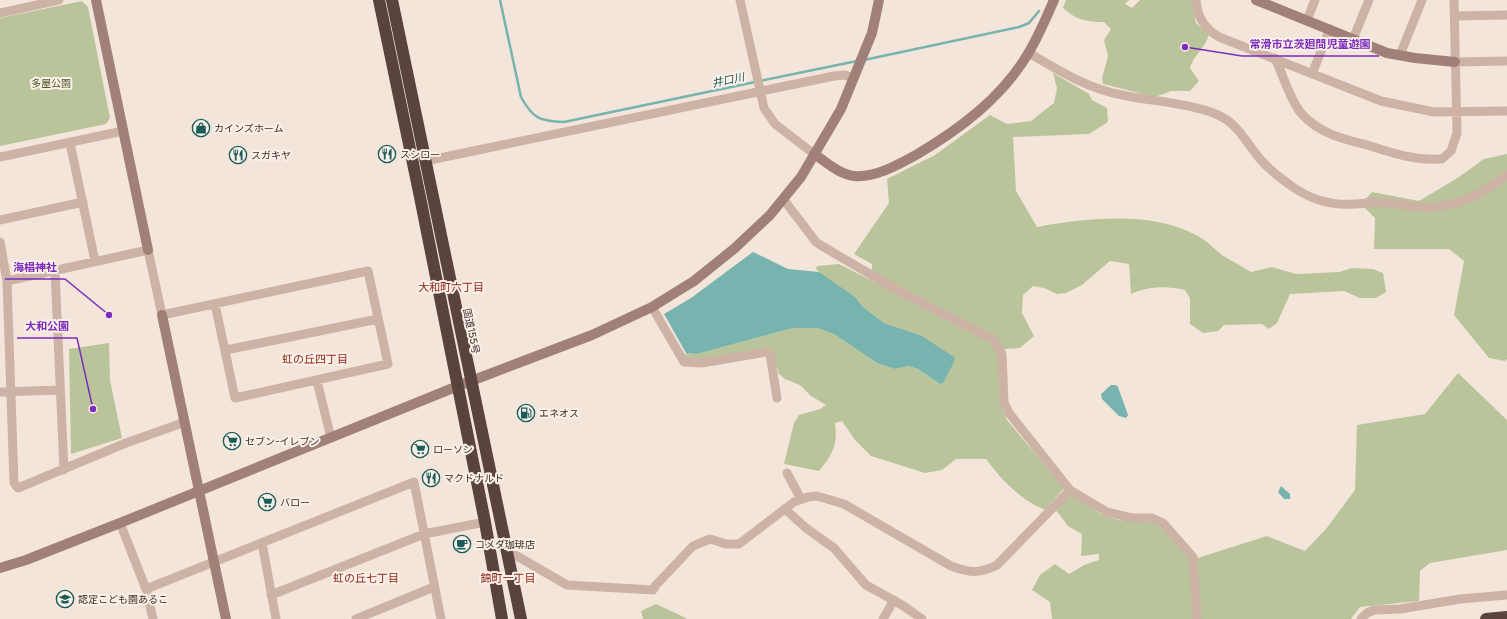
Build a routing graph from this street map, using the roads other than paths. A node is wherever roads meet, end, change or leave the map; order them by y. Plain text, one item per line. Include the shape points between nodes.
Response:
1 (59, 0) edge
2 (96, 0) edge
3 (379, 0) edge
4 (392, 0) edge
5 (740, 0) edge
6 (879, 0) edge
7 (1054, 0) edge
8 (1196, 0) edge
9 (1256, 0) edge
10 (1316, 0) edge
11 (1369, 0) edge
12 (1422, 0) edge
13 (1454, 0) edge
14 (40, 2) edge
15 (0, 13) edge
16 (1507, 15) edge
17 (1455, 16) junction
18 (1307, 20) junction
19 (1330, 29) junction
20 (1354, 39) junction
21 (1029, 53) junction
22 (1400, 55) junction
23 (1275, 58) junction
24 (1507, 61) edge
25 (1456, 62) junction
26 (1312, 74) junction
27 (853, 78) junction
28 (760, 92) junction
29 (1507, 111) edge
30 (1456, 112) junction
31 (123, 131) junction
32 (70, 143) junction
33 (814, 154) junction
34 (0, 157) edge
35 (425, 161) junction
36 (1507, 175) edge
37 (784, 200) junction
38 (83, 202) junction
39 (0, 220) edge
40 (0, 242) edge
41 (148, 250) junction
42 (96, 261) junction
43 (55, 270) junction
44 (7, 281) junction
45 (215, 304) junction
46 (652, 307) junction
47 (162, 315) junction
48 (378, 319) junction
49 (226, 350) junction
50 (317, 381) junction
51 (471, 381) junction
52 (458, 386) junction
53 (60, 390) junction
54 (10, 391) junction
55 (0, 392) edge
56 (777, 398) dead end
57 (185, 422) junction
58 (331, 438) junction
59 (64, 470) junction
60 (787, 473) dead end
61 (1070, 490) junction
62 (199, 491) junction
63 (801, 499) junction
64 (785, 509) junction
65 (485, 522) junction
66 (120, 523) junction
67 (424, 534) junction
68 (262, 543) junction
69 (508, 554) junction
70 (214, 562) junction
71 (0, 568) edge
72 (434, 587) junction
73 (146, 589) junction
74 (271, 596) junction
75 (1507, 596) edge
76 (894, 600) junction
77 (1503, 618) edge
78 (153, 619) edge
79 (226, 619) edge
80 (276, 619) edge
81 (356, 619) edge
82 (441, 619) edge
83 (502, 619) edge
84 (521, 619) edge
85 (883, 619) edge
86 (922, 619) edge
87 (1197, 619) edge
88 (1361, 619) edge
89 (1486, 619) edge

1 - 14 street
2 - 31 street
3 - 52 highway
4 - 35 highway, 国道155号
5 - 28 street
6 - 27 street via 872,33
7 - 21 street
8 - 23 street via 1202,20 1213,34
9 - 18 street
10 - 18 street
11 - 20 street
12 - 22 street
13 - 17 street
14 - 15 street
16 - 17 street
17 - 25 street
18 - 19 street
19 - 20 street
19 - 26 street
20 - 22 street via 1387,53
21 - 33 street via 1005,86 970,119 946,137 895,166 869,176 853,176
21 - 36 street via 1091,87 1201,110 1222,117 1239,131 1261,160 1284,180 1302,193 1320,200 1344,204 1377,202 1420,208 1444,206 1462,202 1482,193
22 - 25 street
23 - 26 street
23 - 30 street via 1293,100 1308,120 1332,135 1396,155 1435,160 1446,157 1452,150 1457,133
24 - 25 street
25 - 30 street
26 - 30 street via 1381,101 1434,112
27 - 28 street via 845,75 834,76
27 - 33 street via 841,109
28 - 33 street via 764,108 774,124
28 - 35 street
29 - 30 street
31 - 32 street
31 - 41 street
32 - 34 street
32 - 38 street
33 - 37 street
35 - 51 highway, 国道155号
37 - 46 street via 710,269
37 - 61 street via 816,242 897,290 994,340 1002,354 1004,402 1009,414
38 - 39 street
38 - 42 street
40 - 44 street
41 - 42 street
41 - 47 street
42 - 43 street
43 - 44 street
43 - 53 street
44 - 54 street
45 - 47 street
45 - 48 street via 368,271
45 - 49 street
46 - 51 street via 592,335
46 - 56 street via 684,362 702,363 766,352 770,354
47 - 57 street
48 - 49 street
48 - 50 street via 388,364
49 - 50 street via 235,398
50 - 58 street
51 - 52 street
51 - 69 highway, 国道155号
52 - 58 street
52 - 65 highway
53 - 54 street
53 - 59 street
54 - 55 street
54 - 59 street via 14,483 18,488
57 - 59 street via 126,443
57 - 62 street
58 - 62 street
60 - 63 street
61 - 63 street via 997,564 976,572 966,572 951,566 844,504 817,496
61 - 87 street via 1107,512 1132,518 1152,518 1163,523 1193,557
62 - 66 street
62 - 70 street
63 - 64 street
64 - 69 street via 739,544 726,544 710,539 693,546 653,590 567,585 517,556
64 - 76 street via 834,548 866,585
65 - 67 street
65 - 83 highway
66 - 71 street
66 - 73 street
67 - 68 street via 414,482
67 - 72 street
67 - 74 street
68 - 70 street
68 - 74 street
69 - 84 highway, 国道155号
70 - 73 street
70 - 79 street
72 - 81 street
72 - 82 street
73 - 78 street
74 - 80 street
75 - 88 street via 1374,610
76 - 85 street
76 - 86 street
77 - 89 highway

